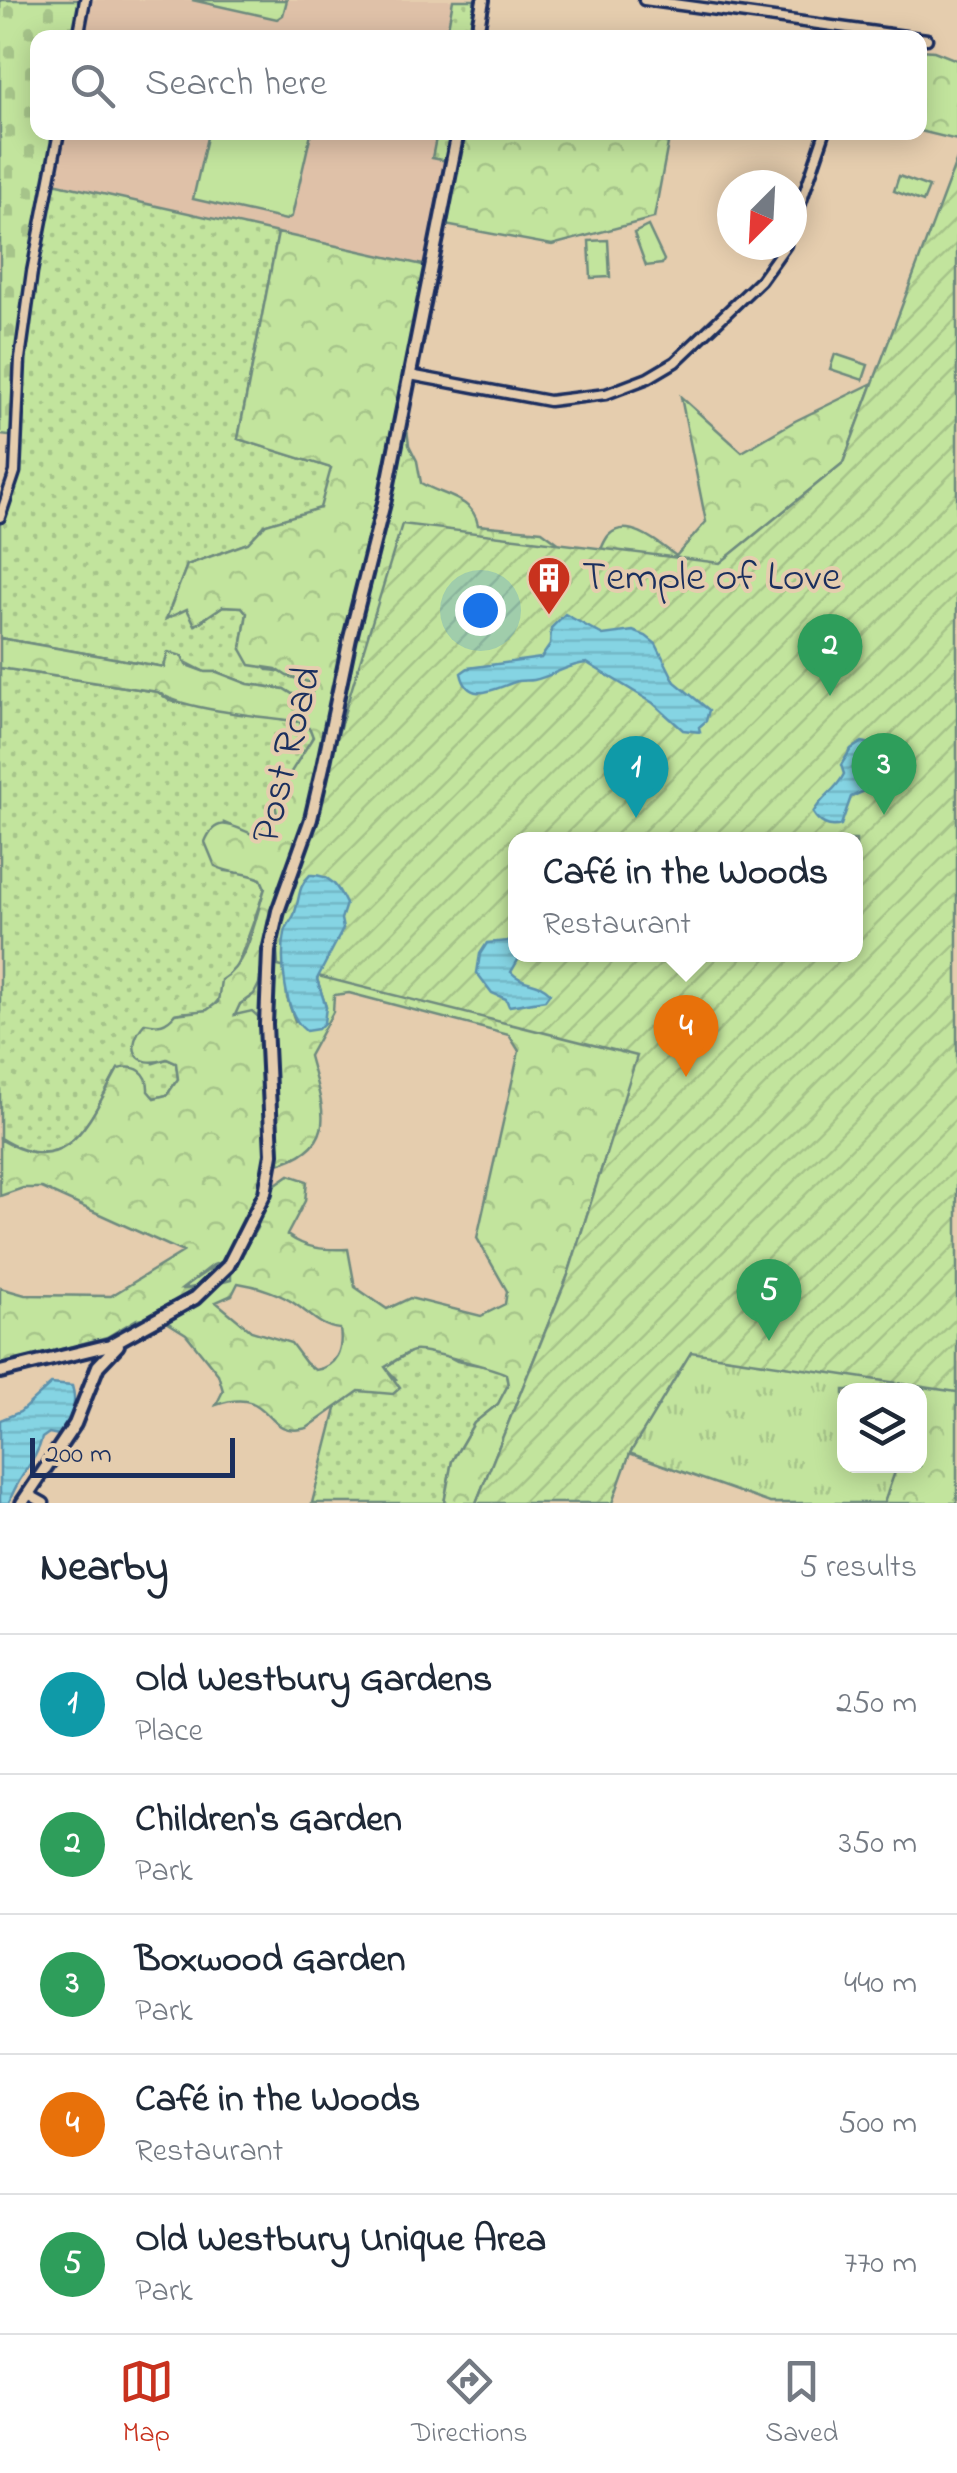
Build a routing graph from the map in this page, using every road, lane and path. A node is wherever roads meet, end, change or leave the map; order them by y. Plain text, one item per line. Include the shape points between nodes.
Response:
1 (86, 0) edge
2 (484, 0) edge
3 (644, 0) edge
4 (80, 30) edge
5 (478, 30) edge
6 (827, 30) edge
7 (57, 140) edge
8 (456, 140) edge
9 (822, 140) edge
10 (807, 185) edge
11 (776, 260) edge
12 (410, 375) junction
13 (0, 518) edge
14 (127, 1338) junction
15 (85, 1353) junction
16 (98, 1366) junction
17 (0, 1372) edge
18 (25, 1499) edge
19 (44, 1503) edge

1 - 4 street
2 - 5 main road
3 - 6 street
7 - 13 street via 20,359 16,472
8 - 12 main road, Post Road
9 - 10 street
11 - 12 street via 675,362 606,394 549,401
12 - 14 main road, Post Road via 311,819 269,951 269,1180 239,1248 214,1282
14 - 15 main road, Post Road
14 - 16 main road, Post Road
15 - 16 main road
15 - 17 main road, Post Road
16 - 18 main road, Post Road via 75,1424
18 - 19 street

